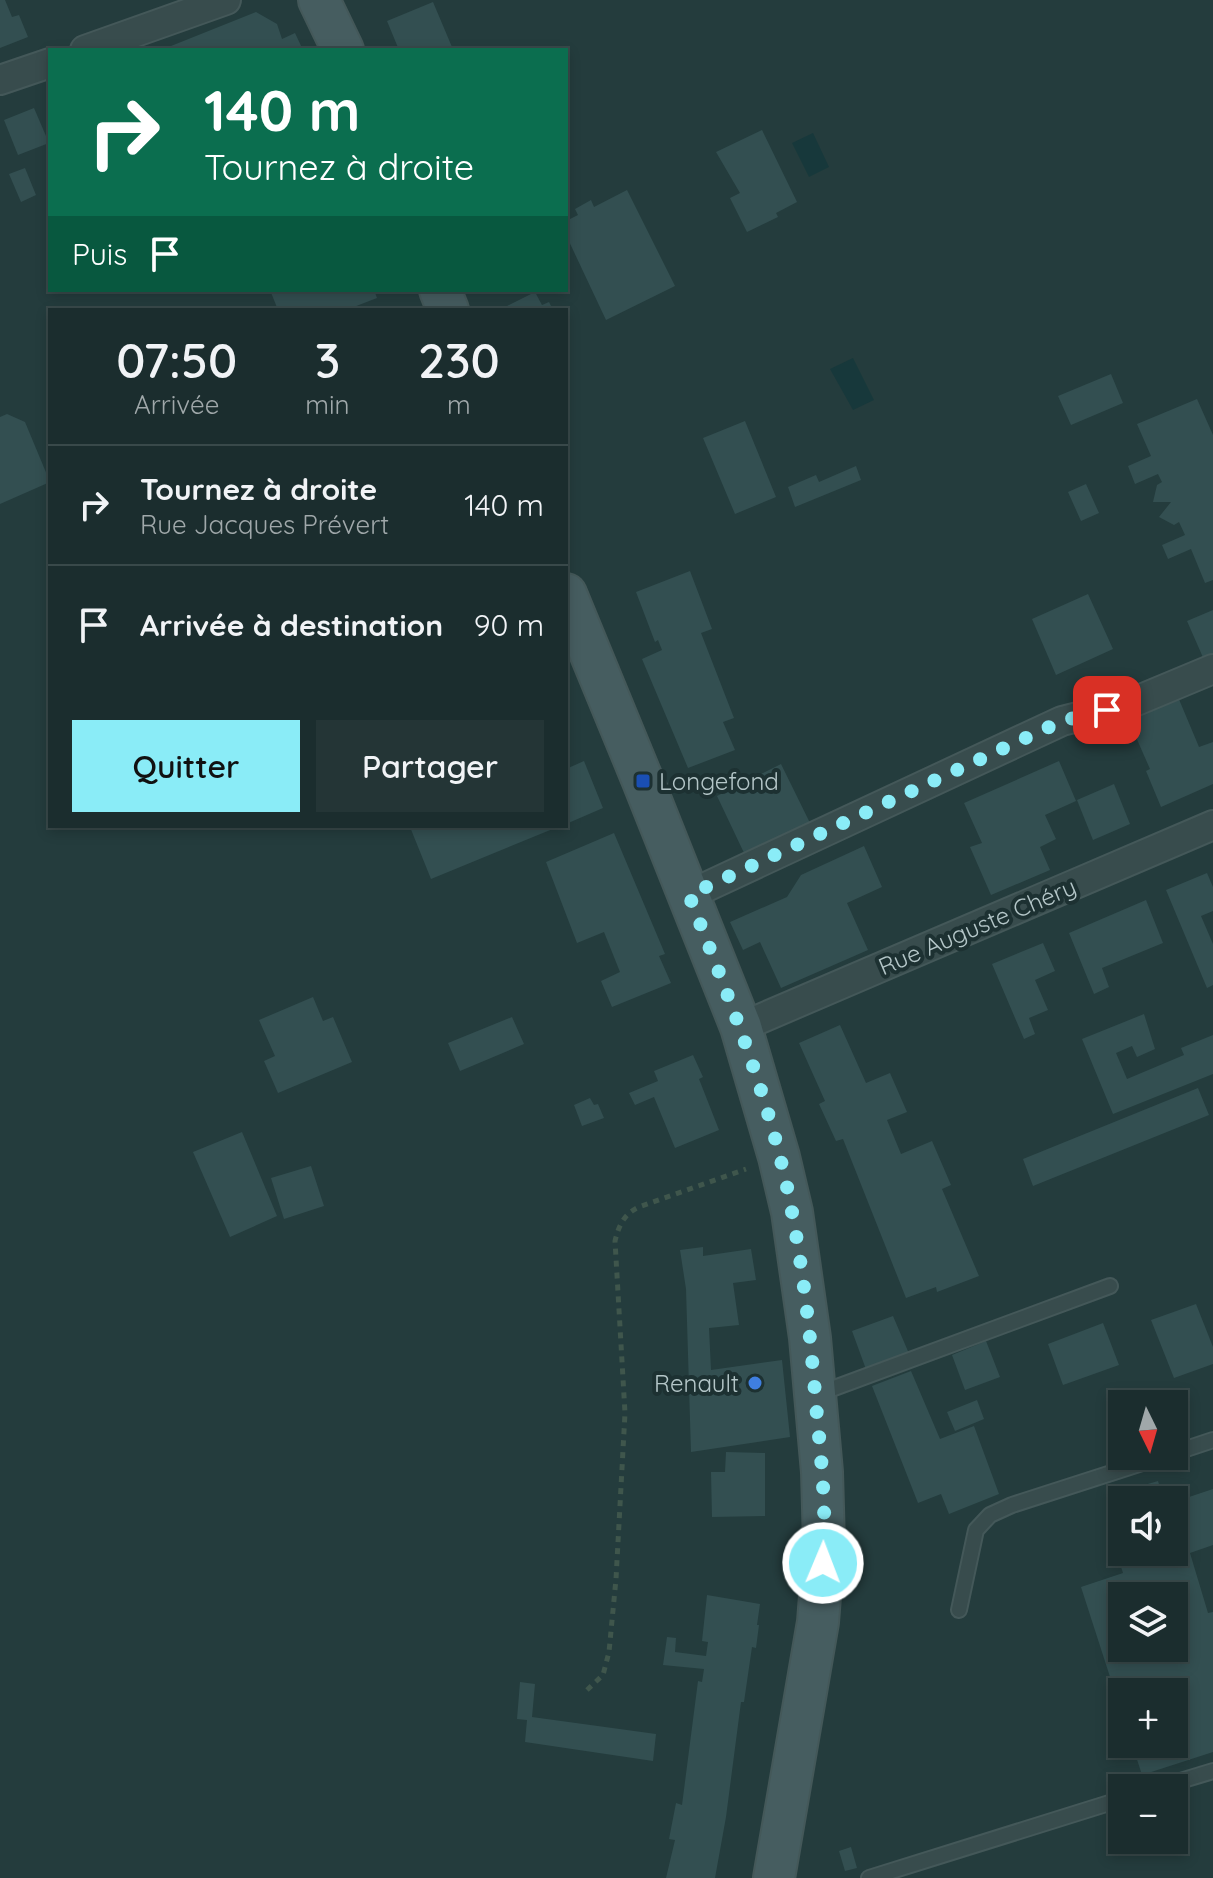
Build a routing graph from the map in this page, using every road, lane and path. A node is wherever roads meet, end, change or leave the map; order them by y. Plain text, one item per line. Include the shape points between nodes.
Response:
1 (226, 0) edge
2 (319, 0) edge
3 (91, 48) edge
4 (342, 48) edge
5 (48, 64) edge
6 (0, 80) edge
7 (568, 599) edge
8 (1213, 669) edge
9 (1213, 825) edge
10 (689, 895) junction
11 (741, 1027) junction
12 (779, 1157) junction
13 (1110, 1286) dead end
14 (815, 1396) junction
15 (1213, 1440) edge
16 (1188, 1448) edge
17 (1123, 1470) edge
18 (959, 1610) dead end
19 (587, 1690) dead end
20 (1213, 1771) edge
21 (1188, 1779) edge
22 (1108, 1803) edge
23 (774, 1878) edge
24 (869, 1878) edge

1 - 3 street
2 - 4 main road
5 - 6 street
7 - 10 main road
8 - 10 street via 1129,704 1062,721
9 - 11 street, Rue Auguste Chéry
10 - 11 main road
11 - 12 main road
12 - 14 main road via 792,1212
12 - 19 path via 639,1207 618,1231 625,1413 616,1579 603,1675
13 - 14 lane
14 - 23 main road via 824,1544 818,1622
15 - 16 lane
17 - 18 lane via 990,1515 976,1530
20 - 21 lane
22 - 24 lane

